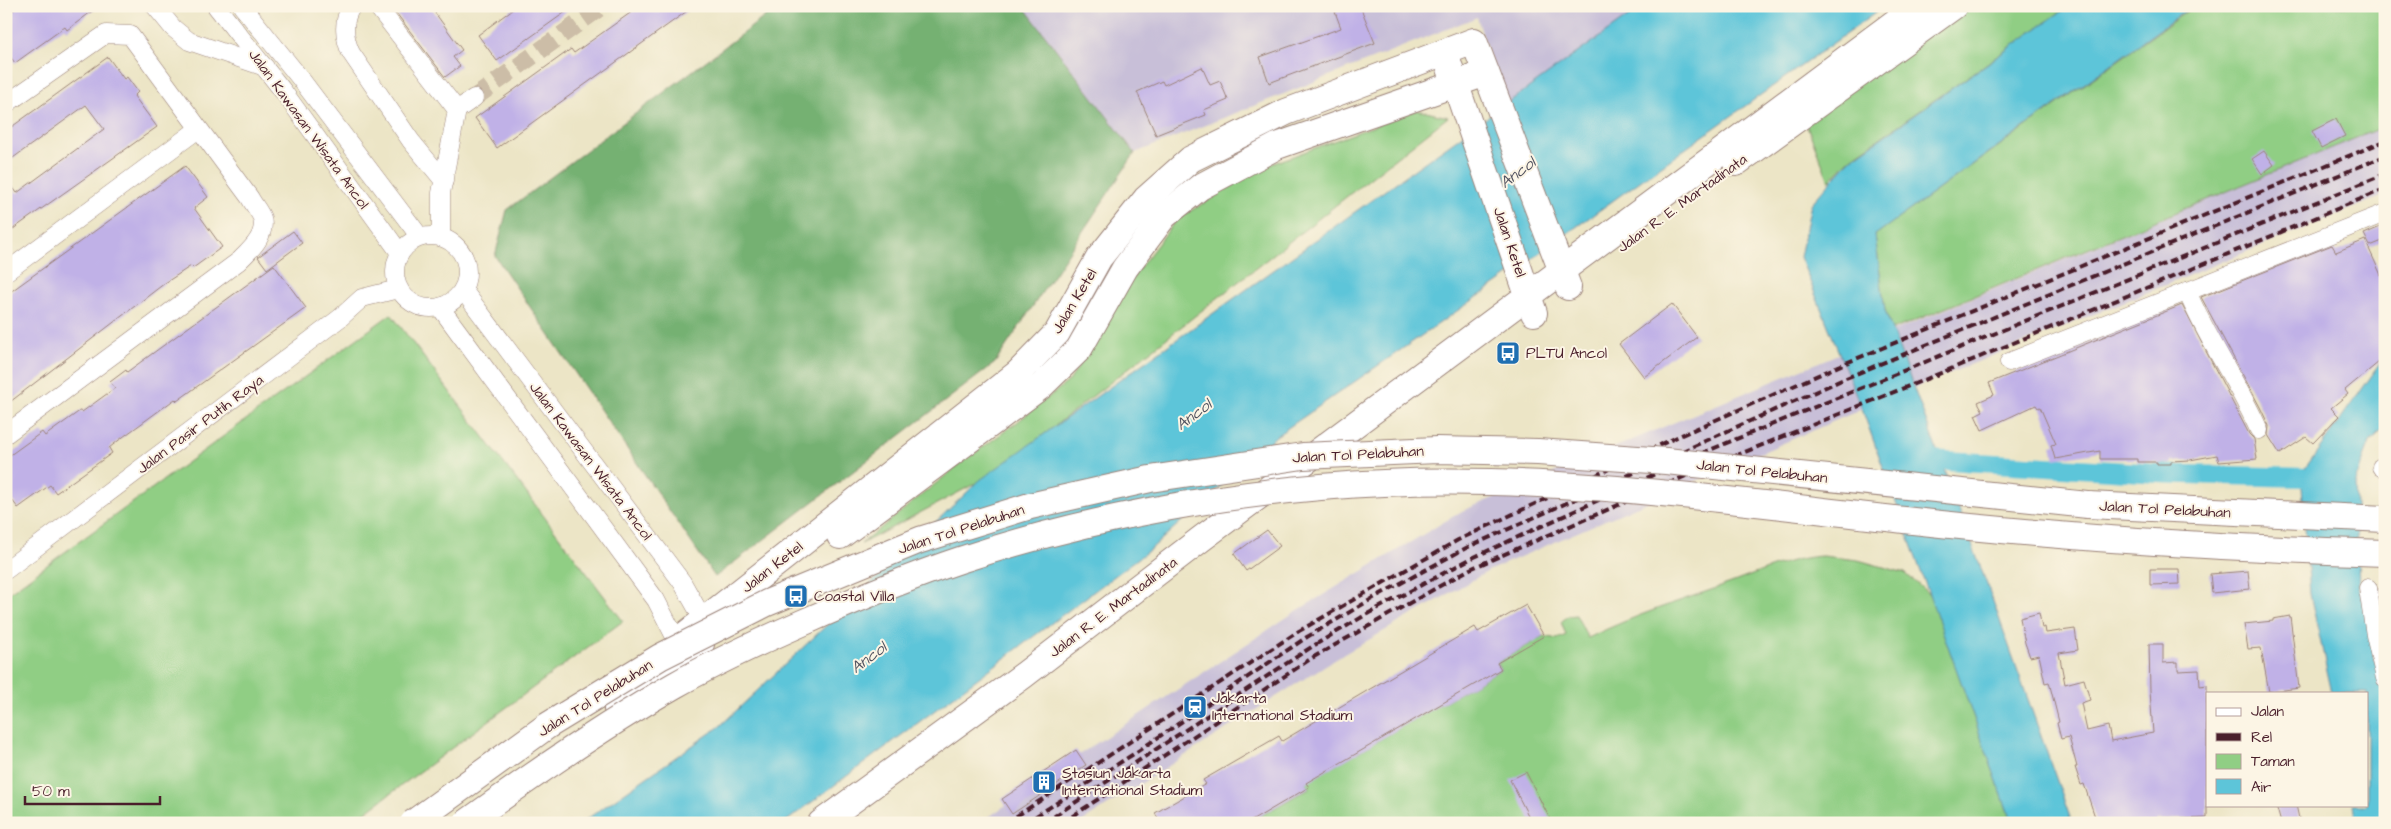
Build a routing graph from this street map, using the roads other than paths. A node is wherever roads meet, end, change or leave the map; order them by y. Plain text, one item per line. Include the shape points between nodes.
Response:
1 (155, 6) edge
2 (216, 6) edge
3 (242, 6) edge
4 (352, 6) edge
5 (377, 6) edge
6 (1917, 6) edge
7 (1954, 6) edge
8 (1444, 52) junction
9 (265, 67) junction
10 (1486, 73) junction
11 (1456, 84) junction
12 (474, 98) tunnel mouth
13 (6, 104) edge
14 (457, 110) junction
15 (197, 130) junction
16 (1228, 139) junction
17 (1242, 165) junction
18 (444, 181) junction
19 (2385, 213) edge
20 (420, 237) junction
21 (442, 237) junction
22 (400, 253) junction
23 (1562, 271) junction
24 (6, 272) edge
25 (398, 290) junction
26 (463, 290) junction
27 (2187, 291) junction
28 (1528, 296) junction
29 (440, 307) junction
30 (2009, 362) dead end
31 (2259, 430) dead end
32 (6, 434) edge
33 (2385, 520) edge
34 (2385, 553) edge
35 (6, 570) edge
36 (2368, 588) dead end
37 (711, 626) junction
38 (684, 646) junction
39 (2385, 678) edge
40 (413, 823) edge
41 (426, 823) edge
42 (466, 823) edge
43 (473, 823) edge
44 (821, 823) edge

1 - 9 street via 189,41
2 - 9 street, Jalan Kawasan Wisata Ancol
3 - 20 street, Jalan Kawasan Wisata Ancol
4 - 18 street via 345,33 351,53 411,141
5 - 14 street
6 - 23 highway, Jalan R. E. Martadinata
7 - 23 highway, Jalan R. E. Martadinata
8 - 10 highway, Jalan Ketel via 1474,41
8 - 11 highway, Jalan Ketel
8 - 16 highway, Jalan Ketel via 1286,112
9 - 22 street, Jalan Kawasan Wisata Ancol
10 - 11 highway, Jalan Ketel
10 - 23 highway, Jalan Ketel
11 - 17 highway, Jalan Ketel via 1277,146
11 - 28 highway, Jalan Ketel
12 - 14 street
13 - 15 street via 106,34 130,35
14 - 18 street
15 - 24 street
15 - 32 street via 262,218 262,229 255,244 239,261
16 - 17 highway
16 - 37 highway, Jalan Ketel via 1190,160 1146,199 1099,258 1057,333 1018,373
17 - 37 highway, Jalan Ketel via 1200,186 1164,216 1125,268 1079,349 1041,386
18 - 21 street via 441,193
19 - 27 street
20 - 21 street
20 - 22 street via 408,243
21 - 26 street via 463,255 467,266
22 - 25 street via 394,271
23 - 28 highway, Jalan R. E. Martadinata
25 - 29 street via 416,306
25 - 35 street, Jalan Pasir Putih Raya via 362,298 340,318
26 - 29 street via 453,301
26 - 37 street, Jalan Kawasan Wisata Ancol via 682,582
27 - 30 street
27 - 31 street
28 - 44 highway, Jalan R. E. Martadinata via 1024,675
29 - 38 street, Jalan Kawasan Wisata Ancol via 656,600
33 - 40 highway, Jalan Tol Pelabuhan, bridge via 2088,505 1538,452 1436,450 1303,456 1150,478 1030,506 920,540 767,602 660,657 547,726
34 - 42 highway, Jalan Tol Pelabuhan, bridge via 2100,540 1705,496 1538,483 1385,483 1275,492 1180,505 1053,533 963,559 869,594 774,636 677,684 588,738
36 - 39 street
37 - 38 highway
38 - 41 highway
38 - 43 highway

